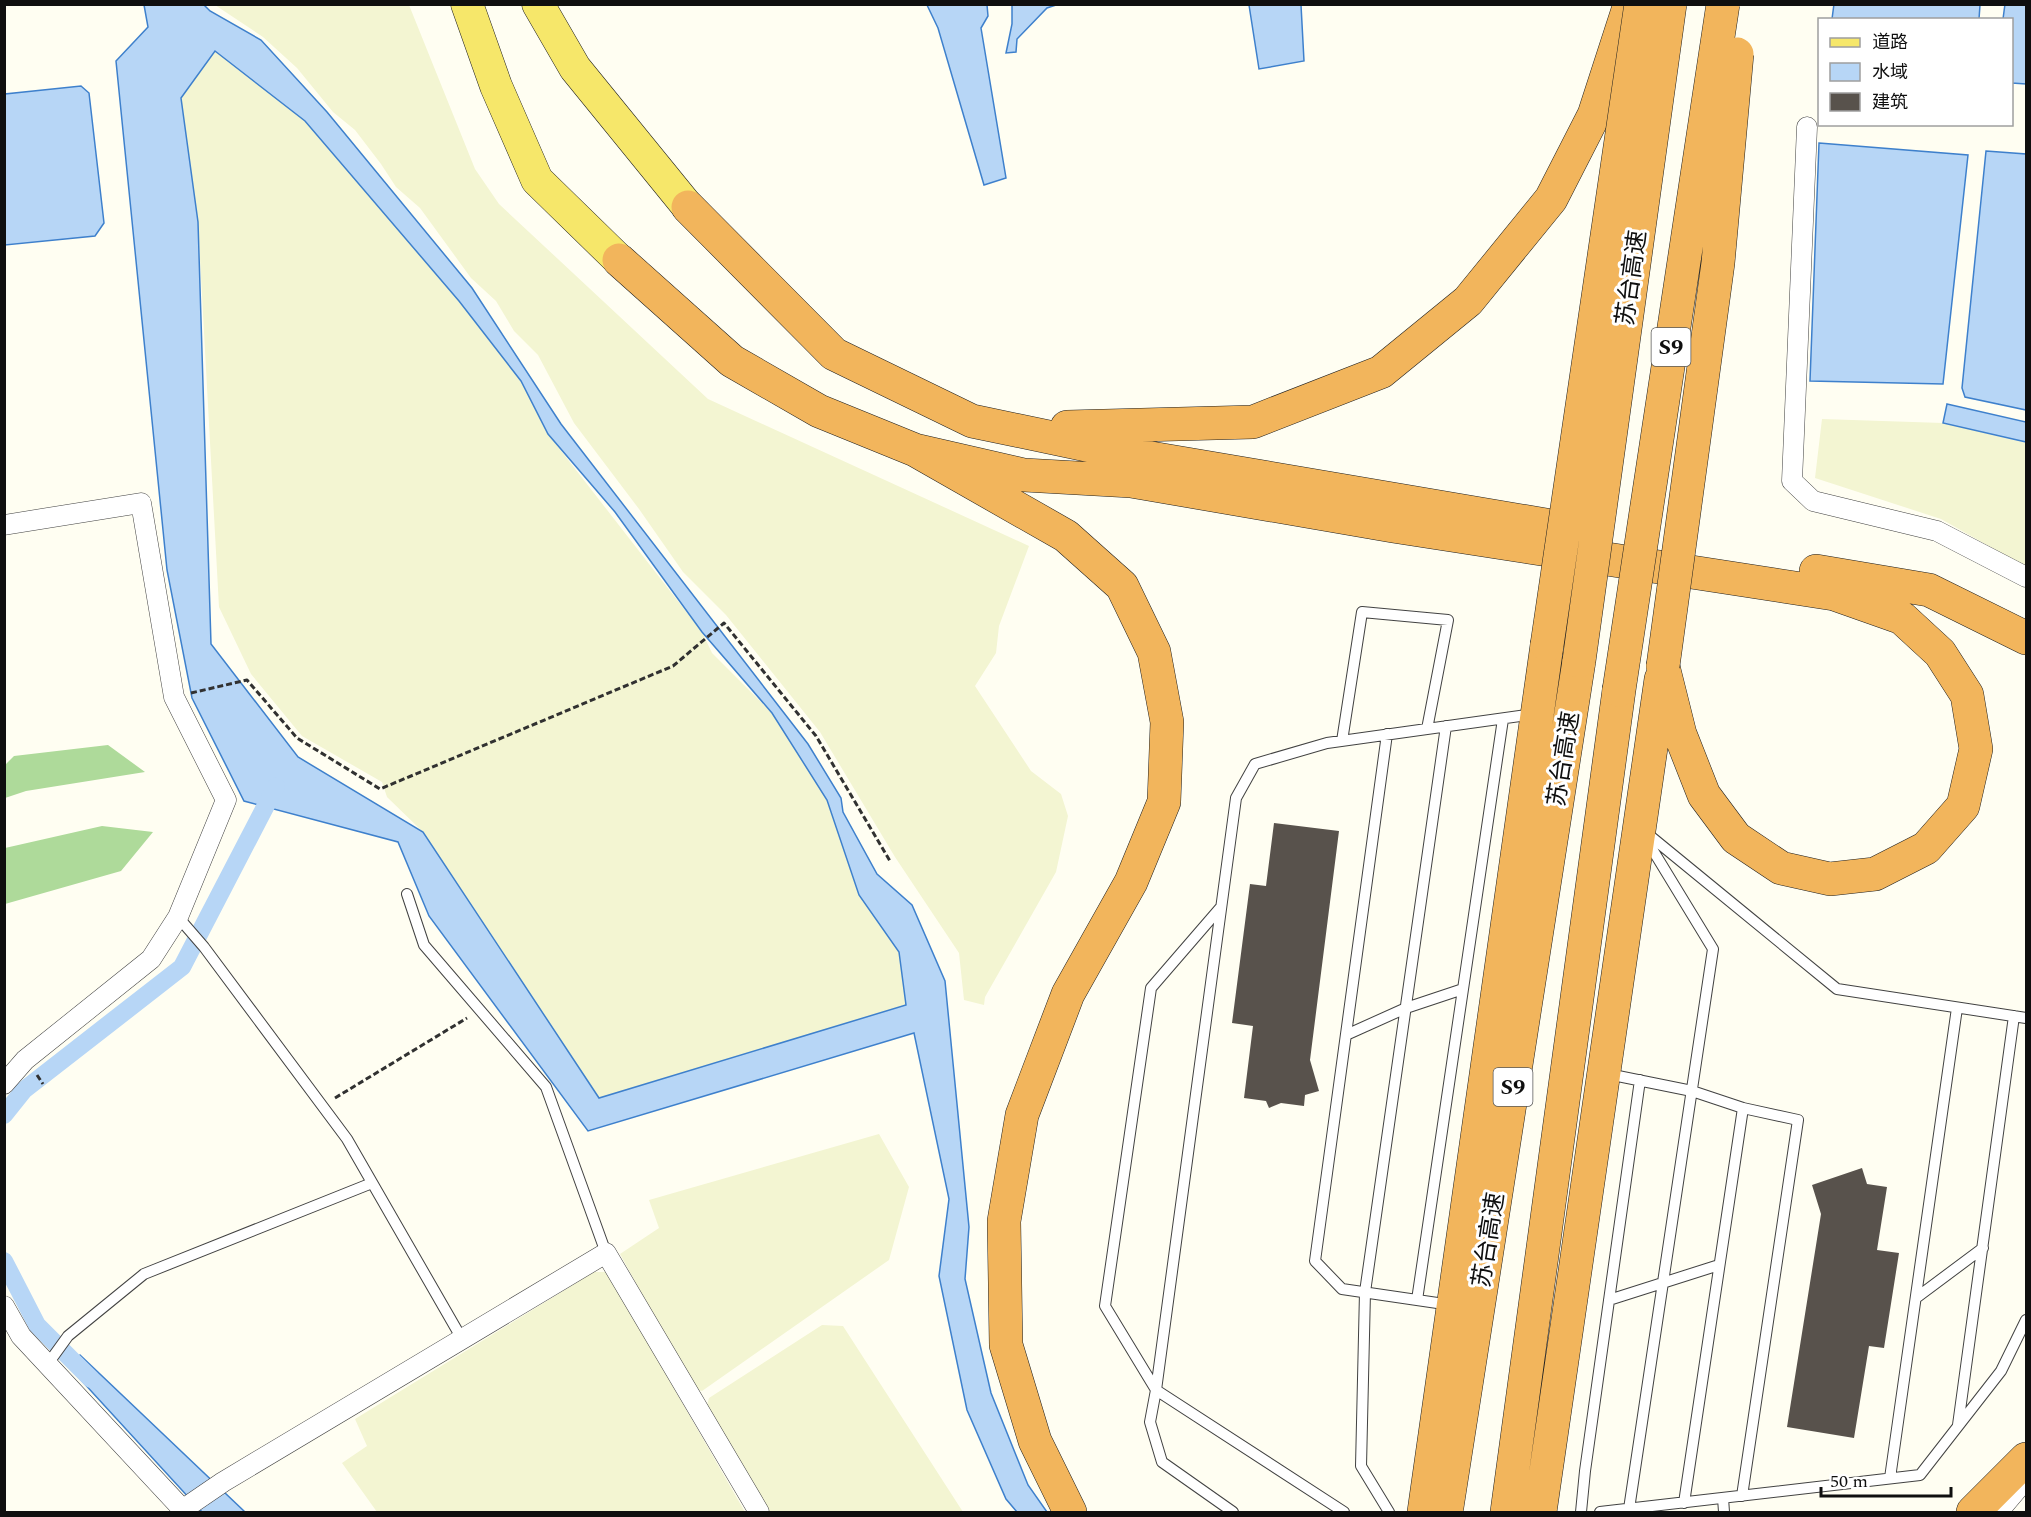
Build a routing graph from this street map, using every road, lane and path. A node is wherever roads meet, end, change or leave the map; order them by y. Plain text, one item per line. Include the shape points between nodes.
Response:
1 (467, 4) edge
2 (1629, 4) edge
3 (1641, 4) edge
4 (1670, 4) edge
5 (1723, 4) edge
6 (1741, 4) edge
7 (545, 16) edge
8 (1807, 127) dead end
9 (688, 207) joint
10 (619, 261) joint
11 (1009, 429) junction
12 (915, 450) junction
13 (4, 525) edge
14 (2026, 577) edge
15 (2026, 638) edge
16 (1663, 666) junction
17 (174, 697) junction
18 (1537, 714) junction
19 (1503, 718) junction
20 (1446, 726) junction
21 (1427, 729) junction
22 (1387, 735) junction
23 (1342, 741) junction
24 (1638, 826) junction
25 (890, 861) dead end
26 (407, 894) dead end
27 (1221, 907) junction
28 (178, 917) junction
29 (1463, 989) junction
30 (1406, 1008) junction
31 (1957, 1008) junction
32 (479, 1010) junction
33 (2014, 1016) junction
34 (2026, 1018) edge
35 (1346, 1035) junction
36 (1603, 1073) junction
37 (1640, 1080) junction
38 (4, 1084) edge
39 (1692, 1091) junction
40 (322, 1106) junction
41 (1743, 1108) junction
42 (372, 1183) junction
43 (1983, 1248) junction
44 (606, 1253) junction
45 (1719, 1266) junction
46 (1663, 1283) junction
47 (1365, 1292) junction
48 (1916, 1298) junction
49 (1417, 1300) junction
50 (1609, 1300) junction
51 (1453, 1305) junction
52 (4, 1306) edge
53 (2026, 1320) edge
54 (462, 1339) junction
55 (46, 1365) junction
56 (1156, 1390) junction
57 (1958, 1426) junction
58 (2026, 1460) edge
59 (1890, 1478) junction
60 (2026, 1479) edge
61 (1742, 1496) junction
62 (1723, 1498) junction
63 (1684, 1503) junction
64 (1629, 1509) junction
65 (184, 1511) edge
66 (759, 1512) edge
67 (1070, 1512) edge
68 (1233, 1512) edge
69 (1342, 1512) edge
70 (1389, 1512) edge
71 (1424, 1512) edge
72 (1447, 1512) edge
73 (1507, 1512) edge
74 (1540, 1512) edge
75 (1581, 1512) edge
76 (1600, 1512) edge
77 (1724, 1512) edge
78 (1973, 1512) edge
79 (1998, 1512) edge

1 - 10 main road via 537,180
2 - 11 highway via 1594,115 1551,199 1468,301 1381,372 1253,422
3 - 18 highway, bridge
4 - 72 highway, 苏台高速 / S9, bridge via 1579,661
5 - 73 highway, 苏台高速 / S9, bridge via 1619,690
6 - 16 highway, bridge via 1718,263
7 - 9 main road via 575,68
8 - 14 street via 1792,481 1813,501 1936,531
9 - 11 highway via 834,354 972,421
10 - 12 highway via 732,361 819,411
11 - 15 highway via 1139,456 1929,590
12 - 16 highway via 1024,474 1131,481 1834,594 1902,618 1940,653 1967,695 1976,748 1963,806 1926,848 1875,874 1830,879 1781,868 1736,838 1704,795 1680,734
12 - 67 highway via 1066,536 1122,586 1155,652 1167,722 1164,802 1131,882 1059,1016 1022,1114 1004,1221 1006,1345 1035,1441
13 - 17 street via 141,503
16 - 24 highway
17 - 25 path via 247,680 297,738 380,789 673,666 724,623 816,736
17 - 28 street via 226,800
18 - 19 lane
18 - 51 highway
19 - 20 lane
19 - 29 lane
20 - 21 lane
20 - 30 lane
21 - 22 lane
21 - 23 lane via 1448,620 1362,612
22 - 23 lane
22 - 35 lane
23 - 27 lane via 1256,764 1236,798
24 - 31 lane via 1837,989
24 - 36 highway
24 - 39 lane via 1713,949
26 - 32 lane via 424,945
27 - 56 lane
27 - 56 lane via 1151,988 1105,1306
28 - 38 street via 151,959 25,1060
28 - 40 lane
29 - 30 lane
29 - 49 lane
30 - 35 lane
30 - 47 lane
31 - 33 lane
31 - 48 lane
32 - 40 path
32 - 44 lane via 546,1087
33 - 34 lane
33 - 43 lane
35 - 47 lane via 1315,1261 1342,1289
36 - 37 lane
36 - 74 highway
37 - 39 lane
37 - 50 lane
39 - 41 lane
39 - 46 lane
40 - 42 lane
41 - 45 lane
41 - 61 lane via 1798,1120
42 - 54 lane
42 - 55 lane via 144,1274 68,1336
43 - 48 lane
43 - 57 lane
44 - 54 street
44 - 66 street
45 - 46 lane
45 - 63 lane
46 - 50 lane
46 - 64 lane
47 - 49 lane
47 - 70 lane via 1361,1466
48 - 59 lane
49 - 51 lane
50 - 75 lane
51 - 71 highway
52 - 55 street via 21,1336
53 - 57 lane via 2001,1371
54 - 65 street via 222,1482
55 - 65 street
56 - 68 lane via 1150,1422 1162,1462
56 - 69 lane
57 - 59 lane via 1920,1475
58 - 78 highway
59 - 61 lane
60 - 79 street
61 - 62 lane
62 - 63 lane
62 - 77 lane
63 - 64 lane
64 - 76 lane

